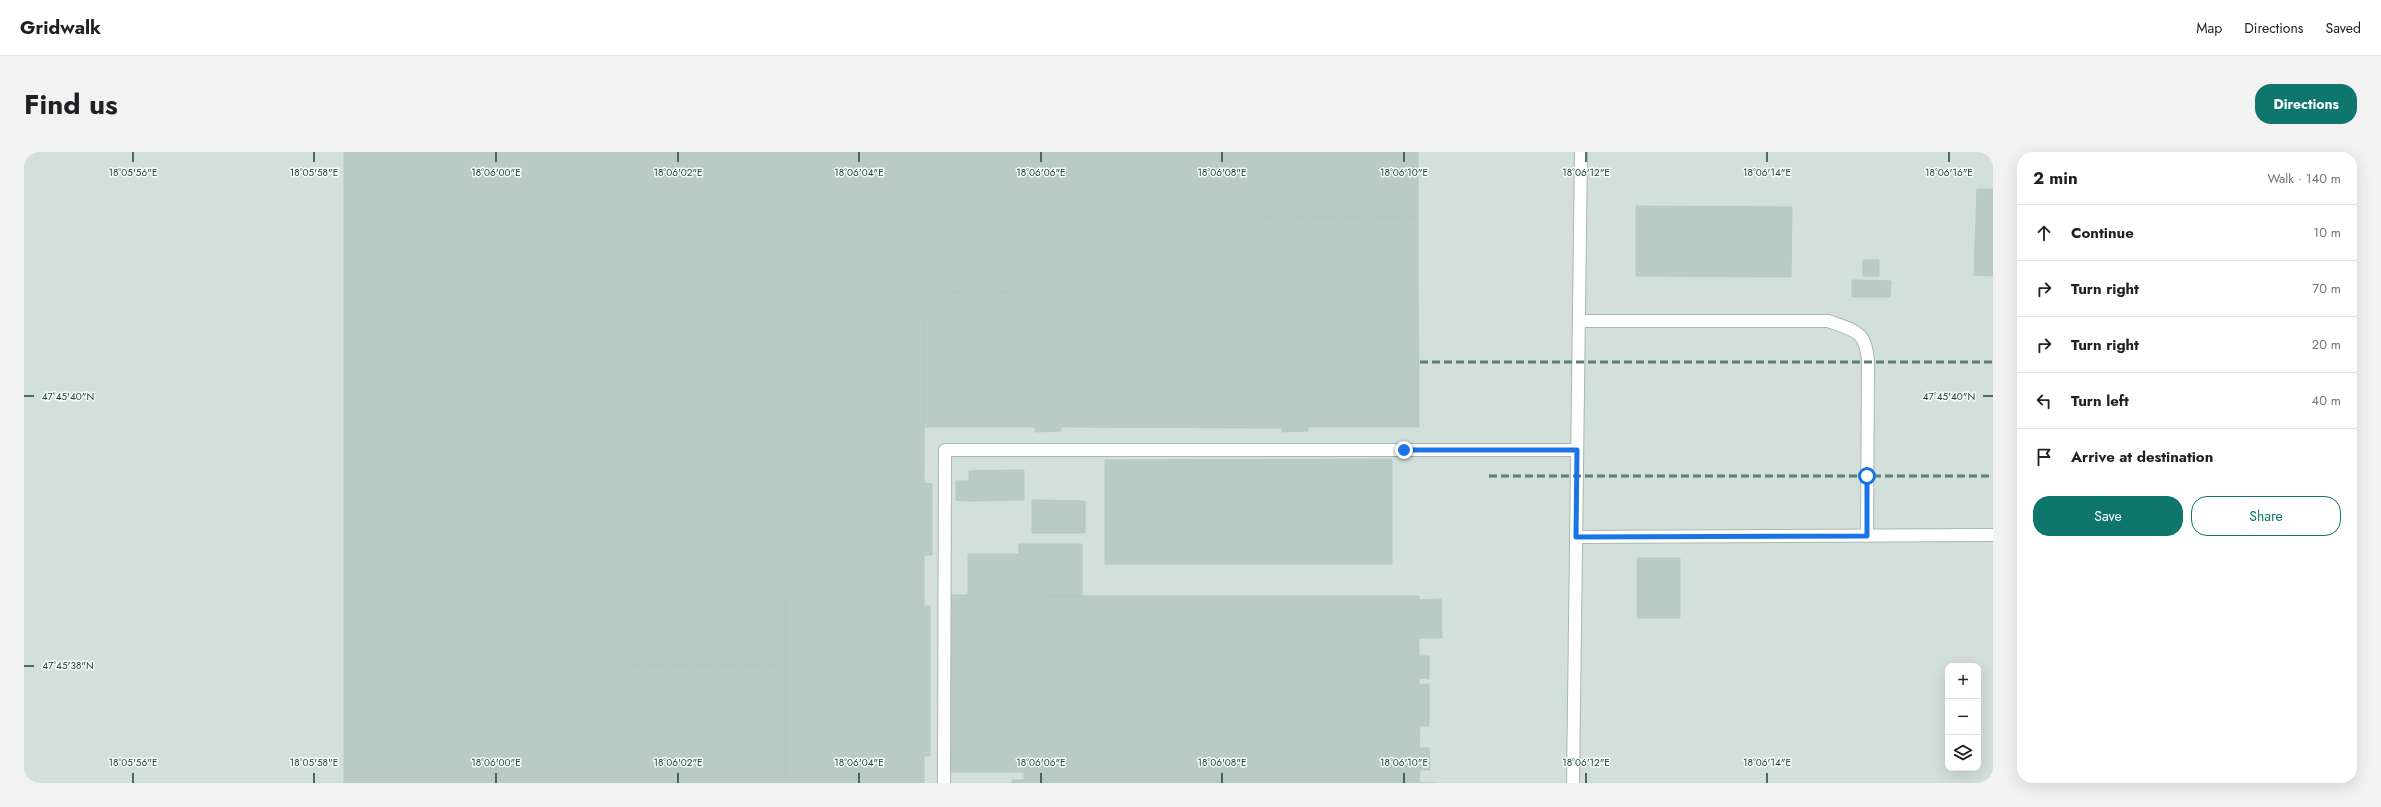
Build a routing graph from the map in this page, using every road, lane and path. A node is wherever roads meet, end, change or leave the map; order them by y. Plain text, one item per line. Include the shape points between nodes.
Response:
1 (1581, 152) edge
2 (1579, 321) junction
3 (1577, 450) junction
4 (1993, 535) edge
5 (1867, 536) junction
6 (1576, 537) junction
7 (944, 783) edge
8 (1573, 783) edge

1 - 2 lane
2 - 3 lane
2 - 5 lane via 1828,321 1858,332 1867,346 1868,362
3 - 6 lane
3 - 7 lane via 945,450
4 - 5 lane
5 - 6 lane
6 - 8 lane

